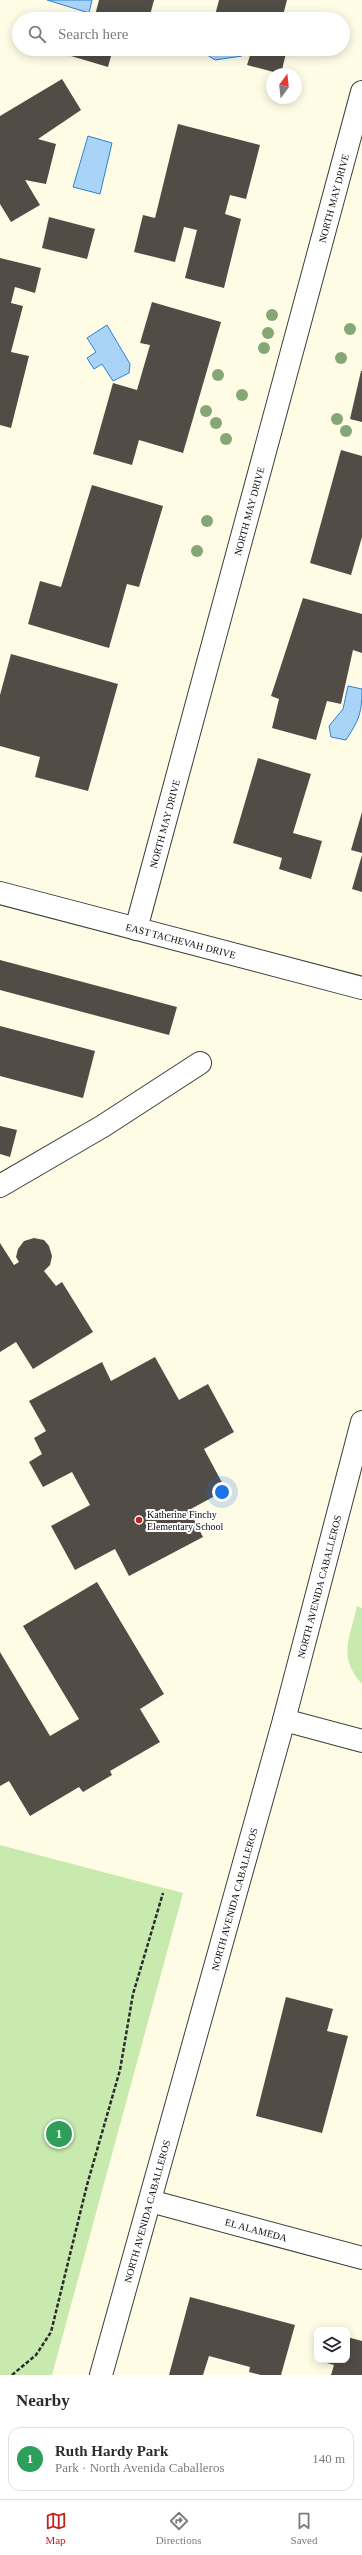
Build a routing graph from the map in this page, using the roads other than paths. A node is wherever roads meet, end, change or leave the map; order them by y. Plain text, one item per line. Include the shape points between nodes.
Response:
1 (362, 92) edge
2 (0, 893) edge
3 (136, 929) junction
4 (362, 988) edge
5 (200, 1063) dead end
6 (0, 1186) edge
7 (362, 1422) edge
8 (284, 1720) junction
9 (362, 1741) edge
10 (150, 2201) junction
11 (362, 2258) edge
12 (101, 2375) edge

1 - 3 street, NORTH MAY DRIVE
2 - 3 street, EAST TACHEVAH DRIVE
3 - 4 street, EAST TACHEVAH DRIVE
5 - 6 street via 103,1126
7 - 8 street, NORTH AVENIDA CABALLEROS
8 - 9 street
8 - 10 street, NORTH AVENIDA CABALLEROS
10 - 11 street, EL ALAMEDA
10 - 12 street, NORTH AVENIDA CABALLEROS

